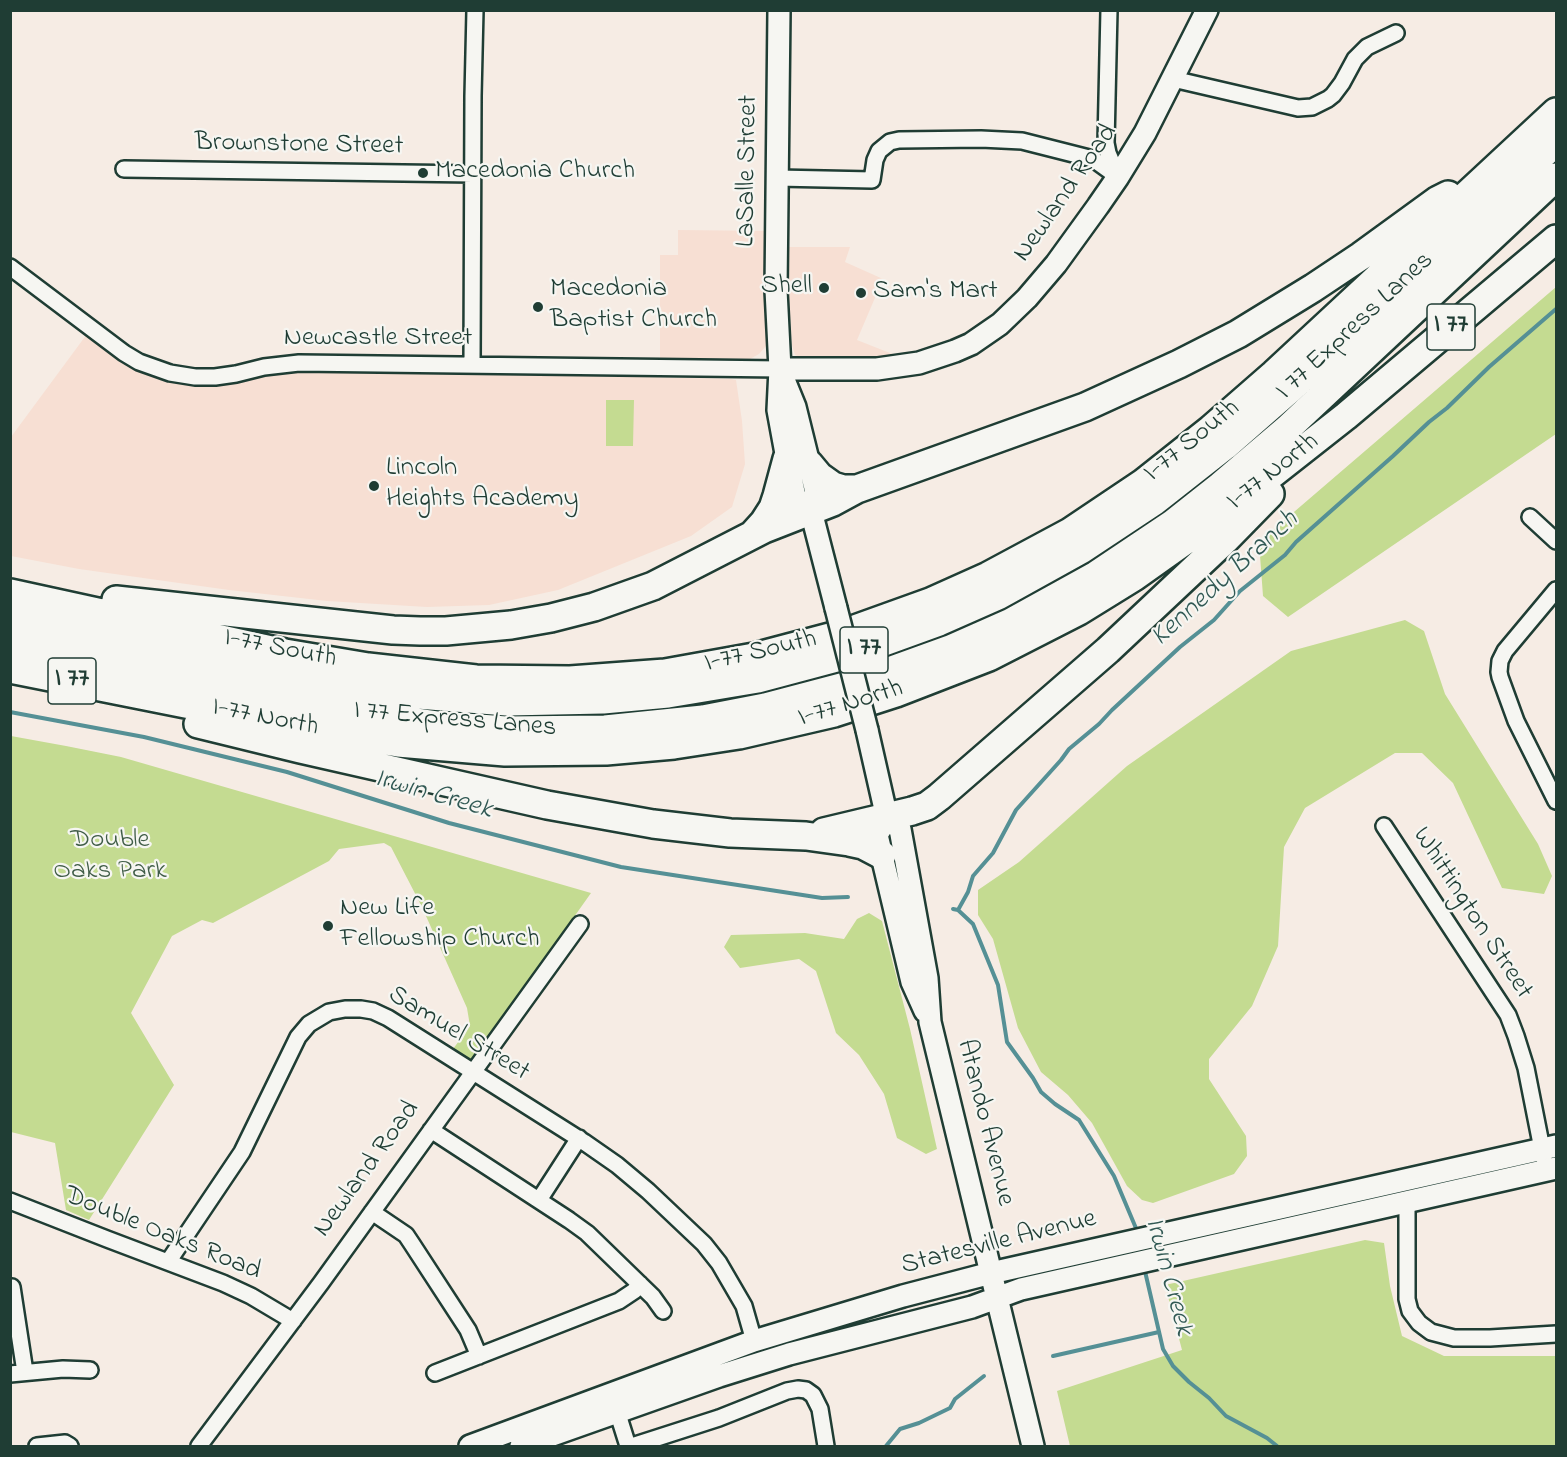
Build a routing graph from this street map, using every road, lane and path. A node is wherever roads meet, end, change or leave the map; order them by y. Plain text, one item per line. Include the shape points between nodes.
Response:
1 (475, 10) edge
2 (779, 10) edge
3 (1109, 10) edge
4 (1207, 10) edge
5 (1396, 33) dead end
6 (1173, 79) junction
7 (1557, 112) edge
8 (1557, 142) edge
9 (124, 169) dead end
10 (473, 174) junction
11 (1490, 174) junction
12 (1118, 177) junction
13 (1557, 177) edge
14 (777, 178) junction
15 (1557, 238) edge
16 (10, 267) edge
17 (472, 365) junction
18 (780, 369) junction
19 (827, 370) junction
20 (795, 407) junction
21 (1346, 416) junction
22 (798, 461) junction
23 (857, 489) junction
24 (811, 511) junction
25 (1530, 517) dead end
26 (752, 535) junction
27 (1557, 541) edge
28 (1557, 590) edge
29 (10, 591) edge
30 (10, 620) edge
31 (10, 647) edge
32 (10, 669) edge
33 (133, 693) junction
34 (1556, 801) edge
35 (887, 818) junction
36 (1384, 826) dead end
37 (806, 836) junction
38 (882, 855) junction
39 (580, 924) dead end
40 (930, 1022) junction
41 (473, 1071) junction
42 (431, 1130) junction
43 (579, 1138) junction
44 (1549, 1147) edge
45 (1551, 1169) edge
46 (539, 1200) junction
47 (10, 1201) edge
48 (1407, 1201) junction
49 (372, 1212) junction
50 (168, 1262) junction
51 (991, 1273) junction
52 (640, 1284) junction
53 (12, 1287) edge
54 (997, 1298) junction
55 (663, 1311) dead end
56 (292, 1321) junction
57 (1557, 1334) edge
58 (754, 1341) junction
59 (479, 1356) junction
60 (90, 1370) dead end
61 (18, 1373) edge
62 (435, 1373) dead end
63 (617, 1411) junction
64 (38, 1446) edge
65 (70, 1446) edge
66 (199, 1446) edge
67 (470, 1446) edge
68 (521, 1446) edge
69 (630, 1446) edge
70 (826, 1446) edge
71 (1033, 1446) edge

1 - 10 street
2 - 14 main road, LaSalle Street
3 - 12 street via 1106,143
4 - 6 main road, Newland Road
5 - 6 street via 1367,47 1333,95 1312,106 1298,108
6 - 12 main road, Newland Road
7 - 11 highway, I-77 South / I 77
8 - 30 highway, I 77 Express Lanes / I 77 via 1273,404 1155,501 1081,550 1008,591 939,622 848,655 758,679 668,694 571,702 496,701 414,695 324,682
9 - 10 street, Brownstone Street
10 - 17 street
11 - 23 highway via 1438,200 1289,304 1179,364 1074,411
11 - 29 highway, I-77 South / I 77 via 1243,402 1118,500 1043,547 959,590 814,642 665,673 539,681 476,679 285,653
12 - 14 street via 1093,159 1022,141 981,139 890,142 879,151 872,180
12 - 19 main road, Newland Road via 1039,285 986,334 955,351 919,363
13 - 31 highway, I 77 Express Lanes / I 77 via 1294,422 1172,524 1122,559 1011,622 856,683 703,719 605,729 506,730 340,711
14 - 18 main road, LaSalle Street
15 - 21 highway, I-77 North / I 77
16 - 17 street, Newcastle Street via 124,353 170,373 215,377 299,363
17 - 18 street, Newcastle Street
18 - 19 main road, Newland Road
18 - 20 main road, LaSalle Street
18 - 22 main road, LaSalle Street via 778,410
19 - 20 main road via 803,384
20 - 22 main road, LaSalle Street
21 - 33 highway, I-77 North / I 77 via 1168,554 1050,626 979,661 907,689 769,729 640,748 494,751 357,736
21 - 35 highway via 1225,540 1084,672 939,797 920,809
22 - 23 highway via 833,486
22 - 24 main road, LaSalle Street via 795,497
22 - 26 highway via 764,522
23 - 24 highway
24 - 26 highway
24 - 35 main road, LaSalle Street, bridge
25 - 27 street
26 - 29 highway via 653,586 594,607 510,625 446,631 393,630
28 - 34 street via 1505,651 1499,672 1513,714
32 - 33 highway, I-77 North / I 77
33 - 37 highway via 173,718 537,803 653,824
35 - 37 highway
35 - 38 main road, Atando Avenue via 877,835
35 - 40 main road, Atando Avenue via 900,829 927,978
36 - 44 street, Whittington Street via 1508,1015
37 - 38 highway via 857,844
38 - 40 main road, Atando Avenue via 912,982
39 - 41 street, Newland Road
40 - 51 main road, Atando Avenue
41 - 42 street, Newland Road
41 - 43 street, Samuel Street
41 - 50 street, Samuel Street via 373,1011 345,1008 309,1024 298,1037 242,1152
42 - 46 street
42 - 49 street, Newland Road
43 - 46 street
43 - 58 street, Samuel Street via 648,1191 704,1244 744,1306
44 - 45 street, Whittington Street
44 - 51 main road, Statesville Avenue
45 - 48 main road, Statesville Avenue
46 - 52 street via 587,1233
47 - 50 street, Double Oaks Road
48 - 54 main road, Statesville Avenue via 1177,1252
48 - 57 street via 1407,1299 1419,1323 1431,1332 1454,1338
49 - 56 street, Newland Road
49 - 59 street via 406,1235 468,1330
50 - 56 street, Double Oaks Road via 237,1289
51 - 54 main road, Atando Avenue
51 - 58 main road, Statesville Avenue
52 - 55 street
52 - 59 street via 620,1301
53 - 61 street
54 - 63 main road, Statesville Avenue via 789,1354
54 - 71 main road, Atando Avenue
56 - 66 street, Newland Road
58 - 67 main road, Statesville Avenue
59 - 62 street
60 - 61 street
63 - 68 main road, Statesville Avenue
63 - 69 street
64 - 65 street
69 - 70 street via 798,1389 813,1395 820,1409

